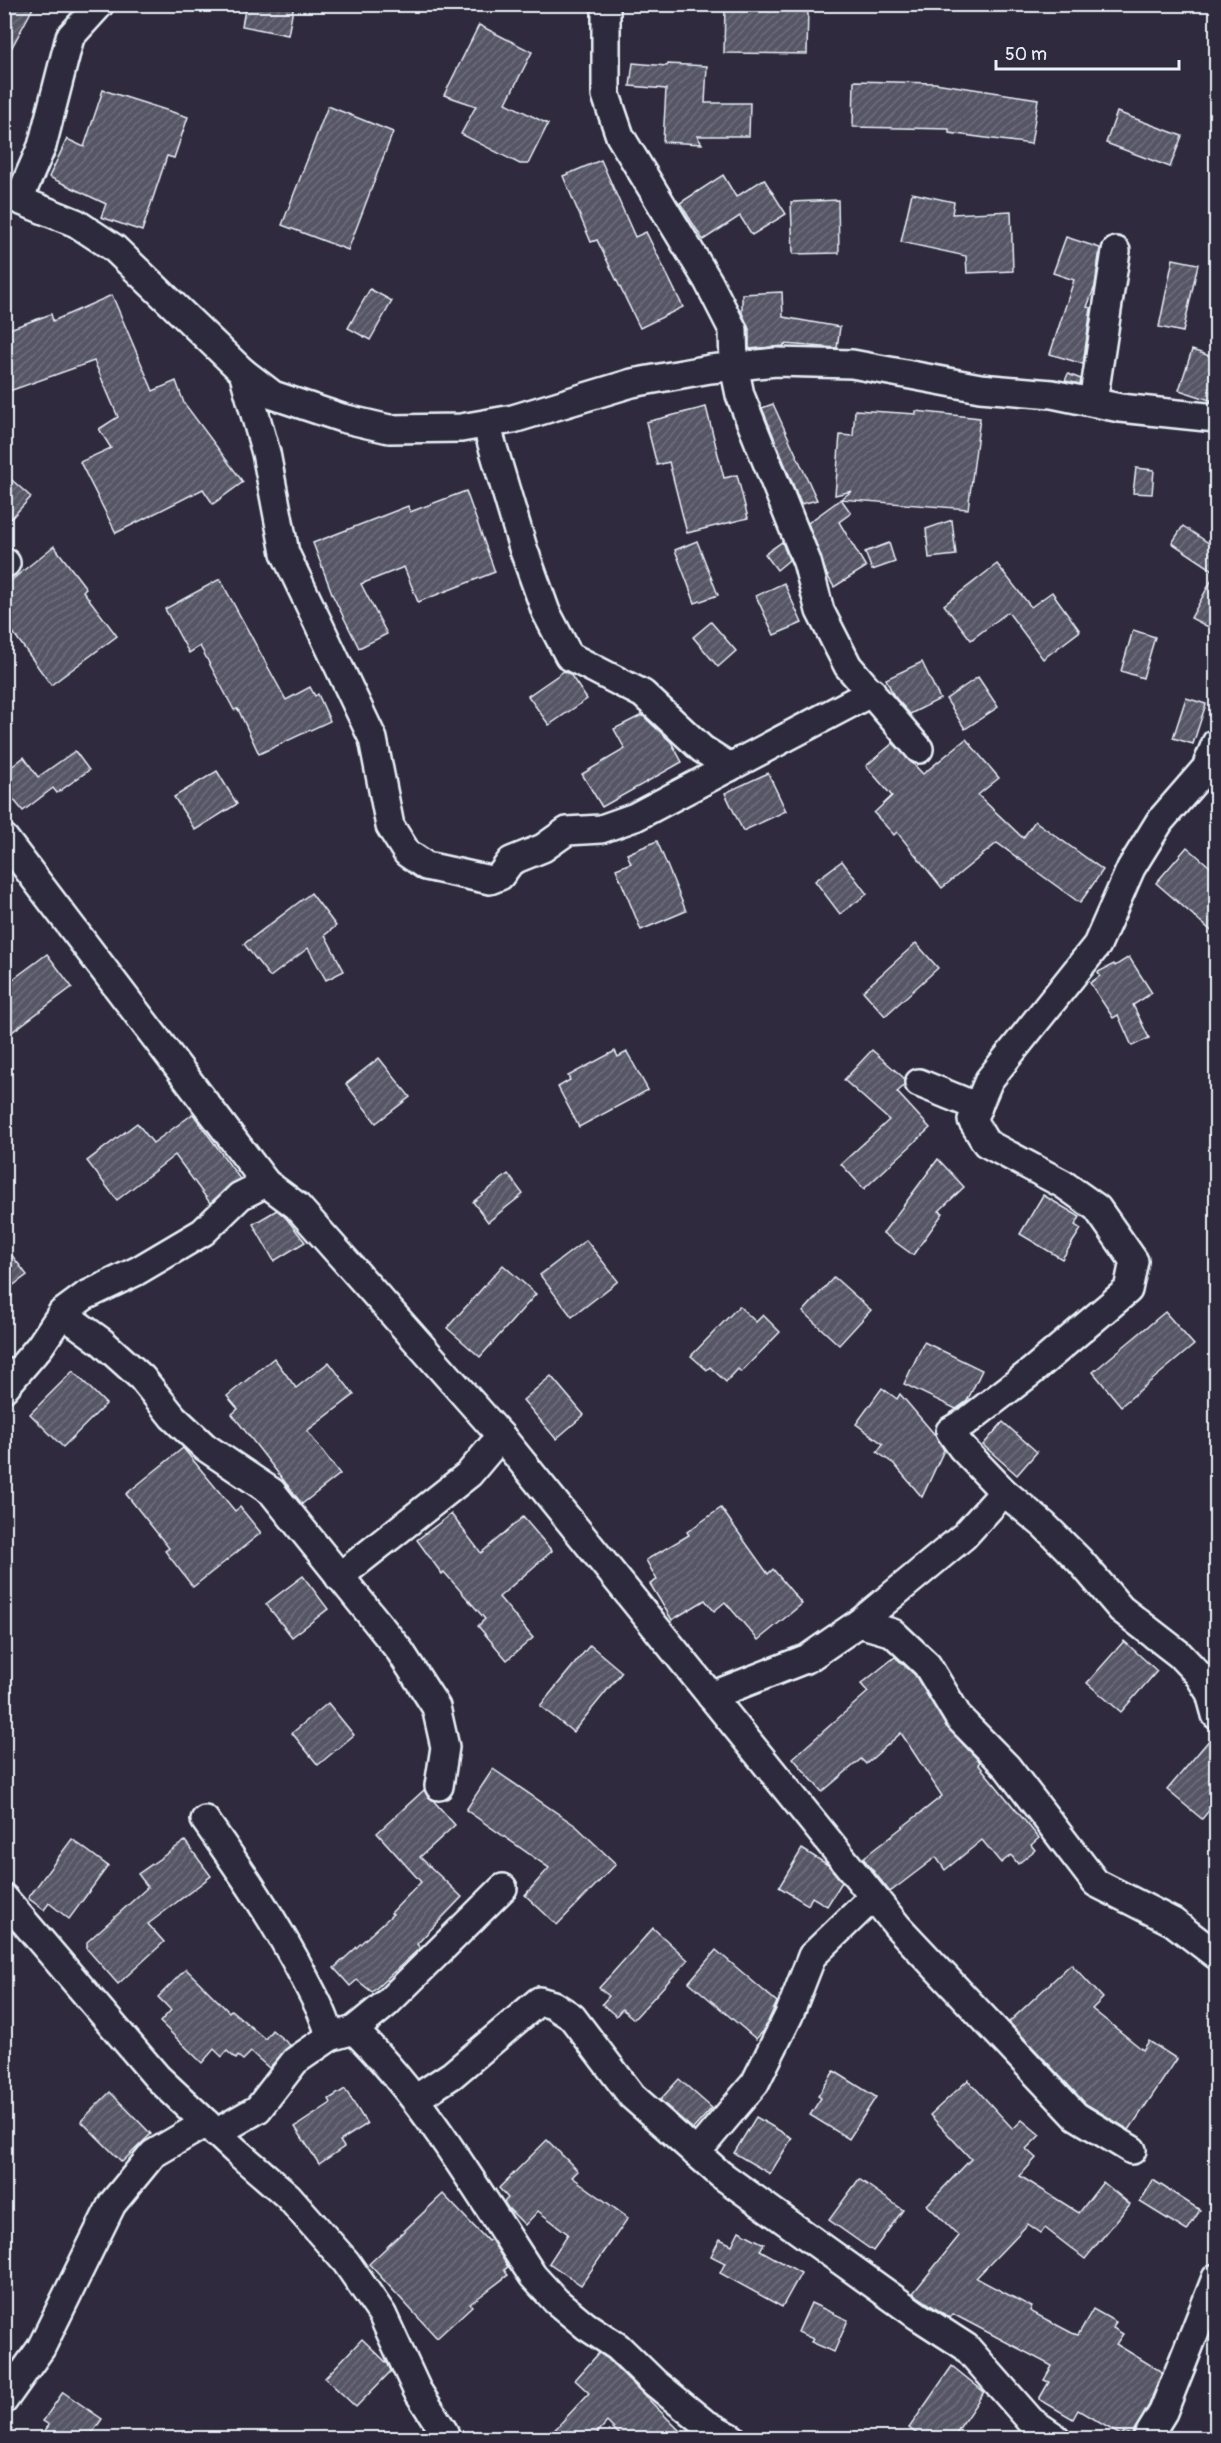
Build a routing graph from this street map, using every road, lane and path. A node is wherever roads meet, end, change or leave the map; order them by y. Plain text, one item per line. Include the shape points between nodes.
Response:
1 (100, 4) edge
2 (606, 4) edge
3 (11, 196) edge
4 (1116, 251) dead end
5 (734, 366) junction
6 (243, 372) junction
7 (1093, 402) junction
8 (1216, 418) edge
9 (486, 424) junction
10 (873, 692) junction
11 (1216, 743) edge
12 (919, 749) dead end
13 (730, 767) junction
14 (4, 838) edge
15 (919, 1083) dead end
16 (978, 1107) junction
17 (266, 1183) junction
18 (62, 1313) junction
19 (4, 1388) edge
20 (501, 1436) junction
21 (1005, 1492) junction
22 (339, 1577) junction
23 (859, 1623) junction
24 (711, 1696) junction
25 (1216, 1715) edge
26 (439, 1786) dead end
27 (205, 1820) dead end
28 (503, 1888) dead end
29 (873, 1897) junction
30 (4, 1898) edge
31 (1216, 1955) edge
32 (342, 2033) junction
33 (416, 2099) junction
34 (211, 2128) junction
35 (1132, 2150) dead end
36 (696, 2152) junction
37 (1216, 2278) edge
38 (4, 2400) edge
39 (444, 2432) dead end
40 (732, 2439) edge
41 (1056, 2439) edge
42 (1147, 2439) edge

1 - 3 street via 70,38 42,146
2 - 5 street via 606,95 620,136 708,281 733,330
3 - 6 street via 76,223 114,248
4 - 7 street
5 - 7 street via 776,362 852,364 980,388 1052,393
5 - 9 street via 632,383
5 - 10 street via 740,395 807,561 820,611 848,666
6 - 9 street via 273,395 389,429
6 - 13 street via 266,453 285,553 373,739 390,826 407,853 426,866 490,880 500,876 511,861 543,848 567,831 601,829 635,817
7 - 8 street
9 - 13 street via 523,548 546,612 569,656 643,694 702,749
10 - 12 street
10 - 13 street
11 - 16 street via 1206,768 1160,821 1131,868 1097,945 989,1080
14 - 17 street
15 - 16 street
16 - 21 street via 972,1120 986,1143 1063,1184 1097,1208 1134,1261 1128,1290 1022,1379 950,1431
17 - 18 street via 240,1196 203,1233 85,1296
17 - 20 street via 297,1206
18 - 19 street
18 - 22 street via 142,1377 205,1447 272,1492
20 - 22 street via 469,1474
20 - 24 street
21 - 23 street via 964,1536
21 - 25 street via 1058,1540 1121,1610 1179,1654 1198,1674
22 - 26 street via 400,1651 436,1707 445,1747
23 - 24 street via 808,1658
23 - 31 street via 893,1632 927,1665 958,1718 1007,1767 1096,1883 1173,1922
24 - 29 street
27 - 32 street via 260,1900 325,2018
28 - 32 street via 387,2003
29 - 35 street via 1076,2116
29 - 36 street via 812,1956 789,2015 755,2083
30 - 34 street via 158,2077
32 - 33 street via 385,2061
32 - 34 street via 295,2061 258,2109
33 - 36 street via 452,2075 539,2001 572,2017 632,2096
33 - 40 street via 533,2276 556,2301 618,2347 655,2384 703,2422
34 - 38 street via 153,2154 112,2204 41,2348
34 - 39 street via 288,2196 346,2262 382,2314 417,2390
36 - 41 street via 789,2225 966,2347 1031,2421
37 - 42 street via 1163,2412

